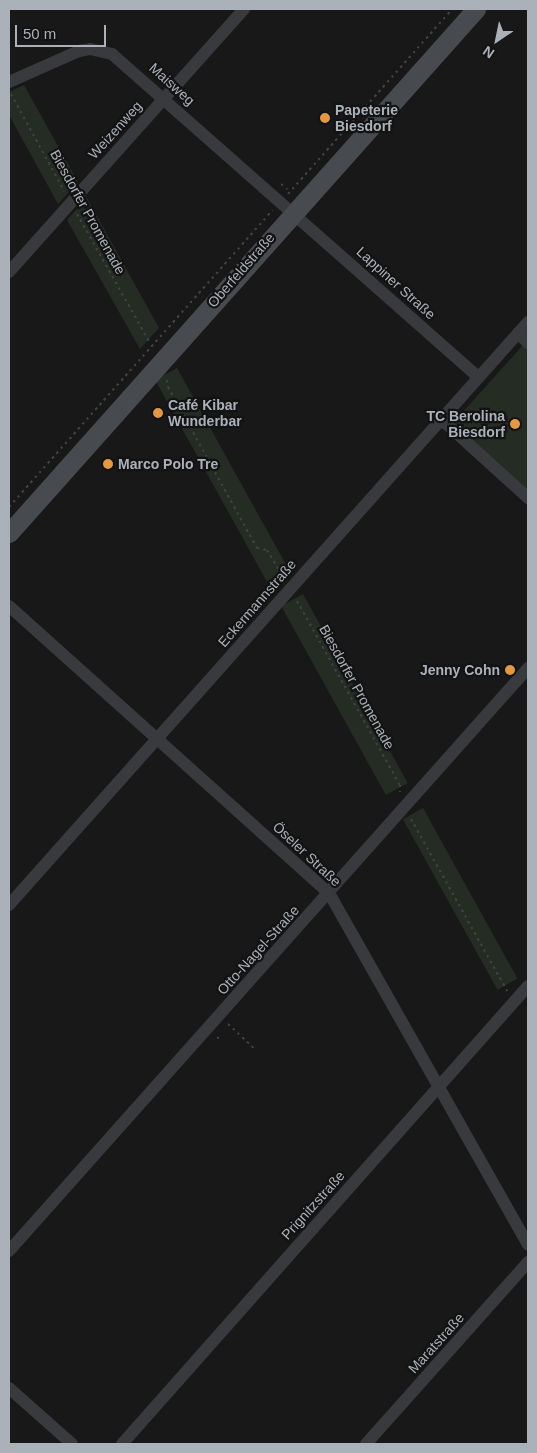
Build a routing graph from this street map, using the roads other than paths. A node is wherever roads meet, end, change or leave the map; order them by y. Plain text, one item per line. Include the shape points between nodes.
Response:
1 (244, 9) edge
2 (476, 9) edge
3 (9, 82) edge
4 (164, 97) junction
5 (287, 207) junction
6 (9, 272) edge
7 (528, 322) edge
8 (518, 333) junction
9 (528, 343) edge
10 (479, 377) junction
11 (441, 419) junction
12 (528, 498) edge
13 (9, 533) edge
14 (9, 606) edge
15 (528, 668) edge
16 (157, 738) junction
17 (329, 893) junction
18 (9, 905) edge
19 (528, 986) edge
20 (438, 1087) junction
21 (528, 1245) edge
22 (9, 1251) edge
23 (528, 1262) edge
24 (9, 1388) edge
25 (72, 1444) edge
26 (122, 1444) edge
27 (366, 1444) edge

1 - 4 street, Weizenweg
2 - 5 street, Oberfeldstraße
3 - 4 street, Maisweg via 64,56 95,50 122,60
4 - 5 street, Maisweg
4 - 6 street, Weizenweg
5 - 10 street, Lappiner Straße
5 - 13 street, Oberfeldstraße
7 - 8 street, Eckermannstraße
8 - 9 street
8 - 10 street, Eckermannstraße
10 - 11 street, Eckermannstraße
11 - 12 street
11 - 16 street, Eckermannstraße
14 - 16 street, Öseler Straße
15 - 17 street, Otto-Nagel-Straße
16 - 17 street, Öseler Straße
16 - 18 street, Eckermannstraße
17 - 20 street, Öseler Straße
17 - 22 street, Otto-Nagel-Straße
19 - 20 street, Prignitzstraße
20 - 21 street, Öseler Straße
20 - 26 street, Prignitzstraße
23 - 27 street, Maratstraße
24 - 25 street

